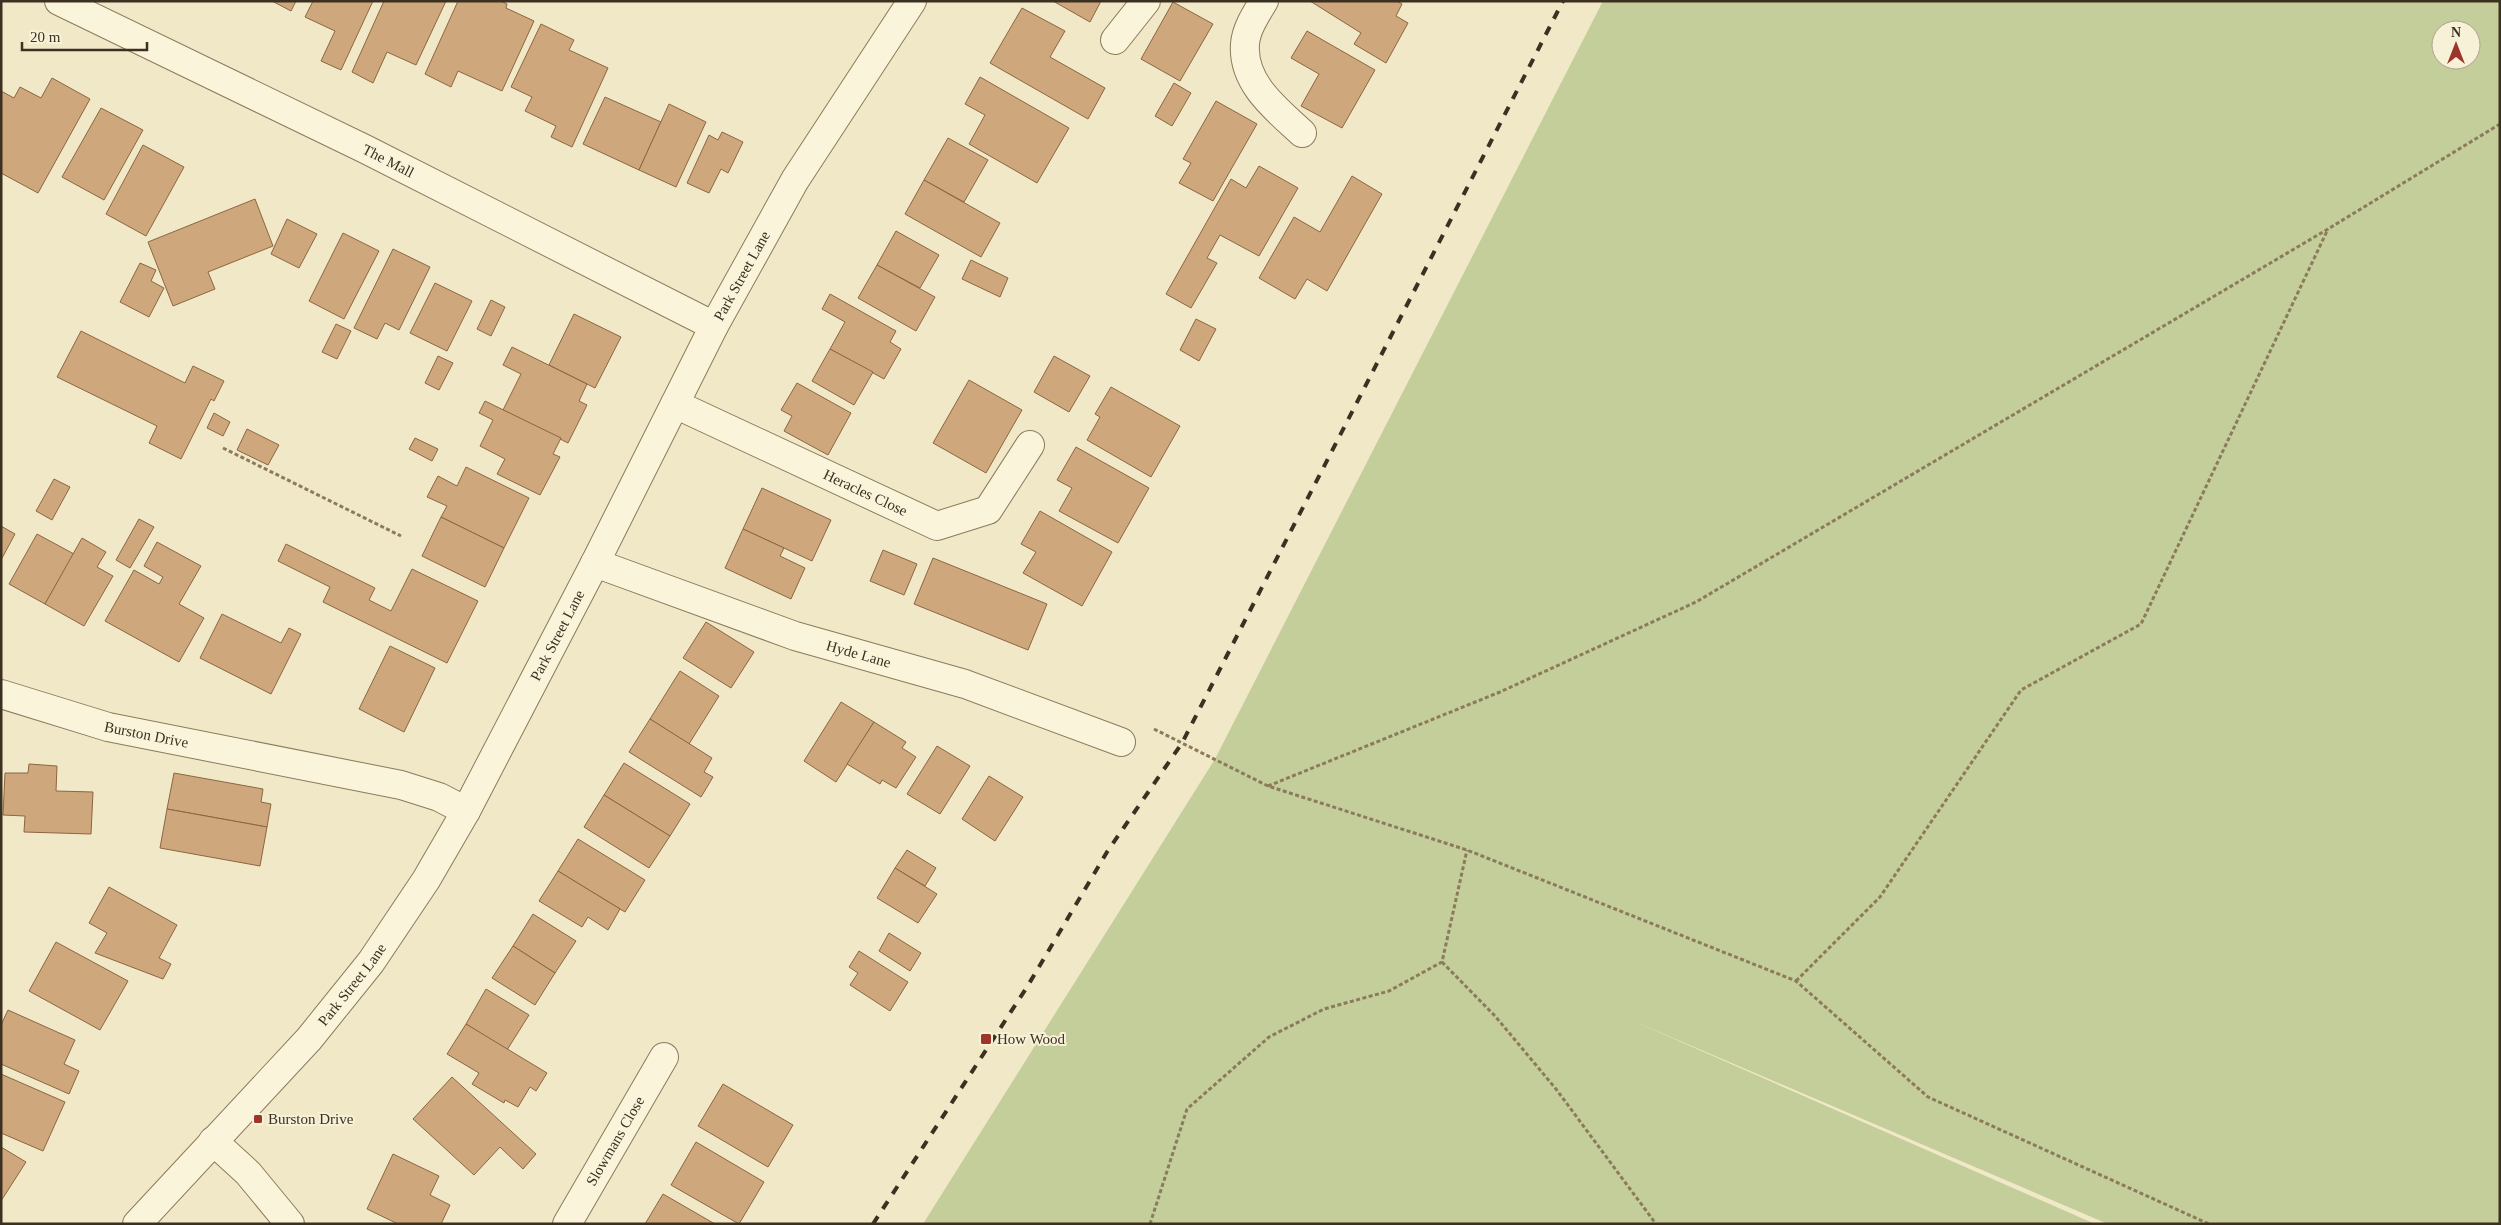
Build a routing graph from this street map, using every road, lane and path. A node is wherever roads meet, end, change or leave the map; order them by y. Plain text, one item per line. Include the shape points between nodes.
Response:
1 (59, 1) edge
2 (912, 1) edge
3 (1146, 1) edge
4 (1258, 11) edge
5 (1115, 40) dead end
6 (2500, 124) edge
7 (1302, 133) dead end
8 (2328, 228) junction
9 (714, 326) junction
10 (675, 404) junction
11 (1030, 445) dead end
12 (223, 448) dead end
13 (401, 536) dead end
14 (596, 563) junction
15 (1, 694) edge
16 (1121, 742) joint
17 (1268, 786) junction
18 (466, 811) junction
19 (1467, 850) junction
20 (1442, 962) junction
21 (1796, 981) junction
22 (664, 1057) dead end
23 (213, 1141) junction
24 (137, 1224) edge
25 (290, 1224) edge
26 (567, 1224) edge
27 (1150, 1224) edge
28 (1656, 1224) edge
29 (2209, 1224) edge

1 - 9 street, The Mall via 366,149
2 - 9 street, Park Street Lane via 795,180
3 - 5 street
4 - 7 street via 1244,43 1246,64 1255,86
6 - 8 path
8 - 17 path via 1696,602 1500,692
8 - 21 path via 2141,624 2021,690 1880,897
9 - 10 street, Park Street Lane
10 - 11 street, Heracles Close via 937,526 988,510
10 - 14 street, Park Street Lane
12 - 13 path
14 - 16 street, Hyde Lane via 795,636 965,684
14 - 18 street, Park Street Lane
15 - 18 street, Burston Drive via 108,727 401,785 439,797
16 - 17 path via 1150,727
17 - 19 path
18 - 23 street, Park Street Lane via 426,880 372,962 309,1039
19 - 20 path
19 - 21 path
20 - 27 path via 1389,991 1324,1009 1269,1037 1187,1109
20 - 28 path via 1495,1016 1556,1089
21 - 29 path via 1928,1097
22 - 26 street, Slowmans Close
23 - 24 street, Park Street Lane
23 - 25 street via 248,1174

